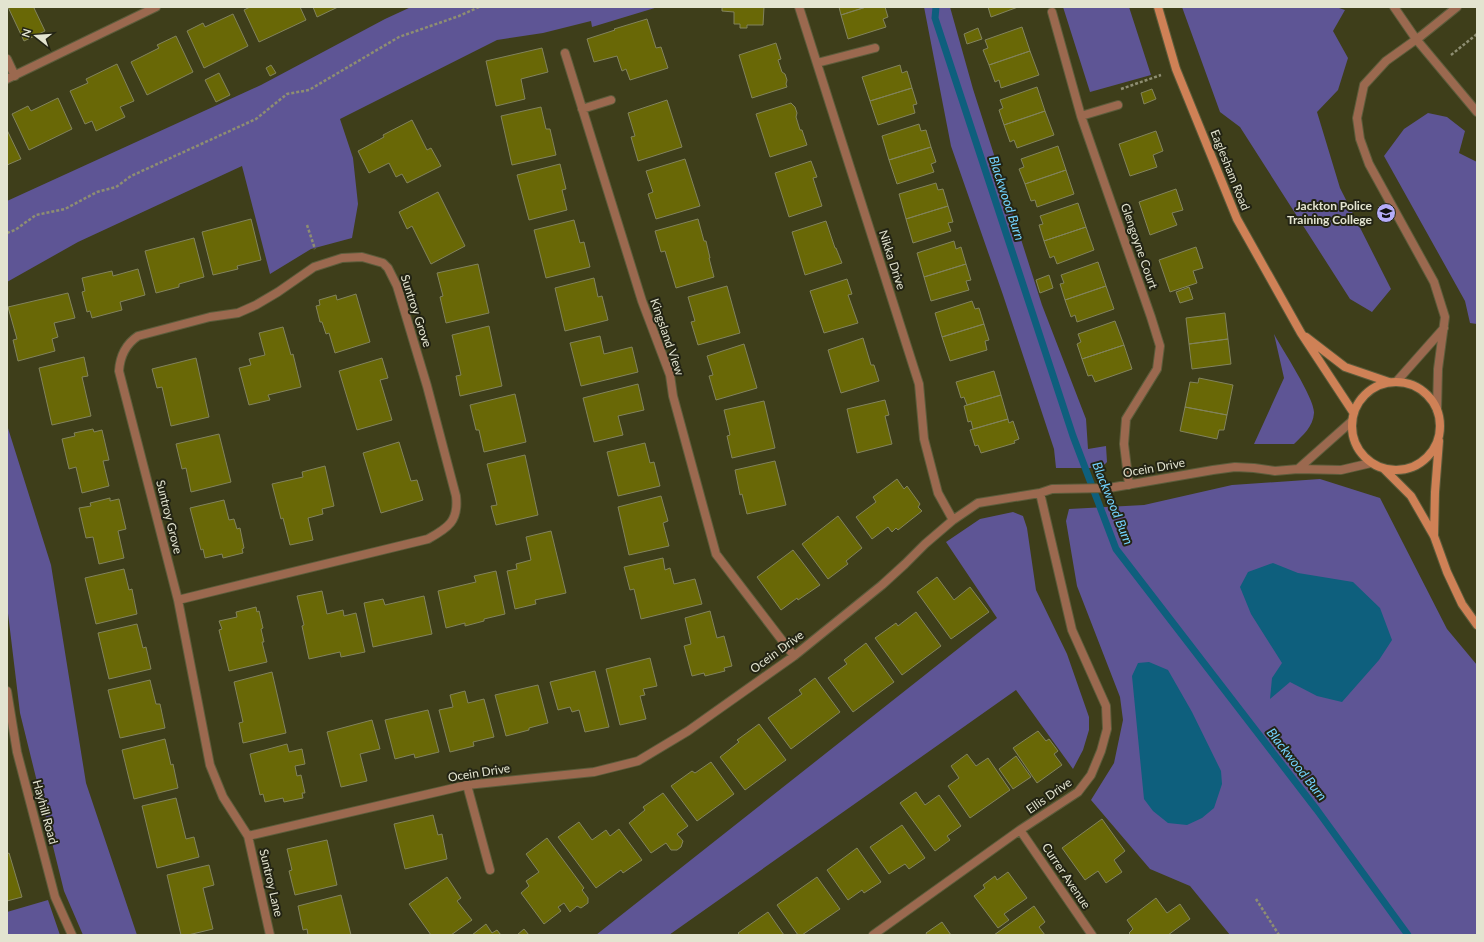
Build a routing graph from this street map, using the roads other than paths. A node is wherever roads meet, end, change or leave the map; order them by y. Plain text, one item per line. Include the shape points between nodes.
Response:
1 (156, 7) edge
2 (799, 7) edge
3 (1158, 7) edge
4 (1394, 7) edge
5 (1457, 7) edge
6 (1052, 12) dead end
7 (1416, 39) junction
8 (875, 48) dead end
9 (565, 53) dead end
10 (7, 59) edge
11 (817, 63) junction
12 (15, 76) junction
13 (7, 79) edge
14 (612, 100) dead end
15 (1118, 105) road end
16 (582, 109) junction
17 (1477, 112) edge
18 (1082, 116) junction
19 (1444, 328) junction
20 (1301, 333) junction
21 (1393, 382) junction
22 (1438, 410) junction
23 (1353, 412) junction
24 (1352, 421) junction
25 (1439, 434) junction
26 (1371, 463) junction
27 (1298, 469) junction
28 (1384, 469) junction
29 (1129, 485) junction
30 (1040, 493) junction
31 (953, 520) junction
32 (1434, 536) junction
33 (178, 600) junction
34 (1477, 625) edge
35 (794, 656) junction
36 (7, 691) edge
37 (467, 786) junction
38 (1020, 830) junction
39 (248, 836) junction
40 (490, 870) dead end
41 (72, 935) edge
42 (270, 935) edge
43 (873, 935) edge
44 (1092, 935) edge

1 - 12 street
2 - 11 street, Nikka Drive
3 - 20 main road, Eaglesham Road via 1176,69 1237,219
4 - 7 street
5 - 7 street
6 - 18 street, Glengoyne Court
7 - 17 street
7 - 19 street via 1386,61 1364,85 1357,118 1360,139 1369,164 1434,282 1445,317
8 - 11 street
9 - 16 street, Kingsland View
10 - 12 street
11 - 31 street, Nikka Drive via 919,384 924,439 938,493
12 - 13 street
14 - 16 street
15 - 18 street
16 - 35 street, Kingsland View via 642,301 670,375 673,396 716,554
18 - 29 street, Glengoyne Court via 1160,346 1156,369 1126,419 1124,444
19 - 21 street
19 - 22 street via 1438,369
20 - 21 main road via 1345,367
20 - 23 main road, Eaglesham Road
21 - 22 main road via 1407,383 1421,390 1433,401
21 - 23 main road via 1367,391
22 - 25 main road
23 - 24 main road
24 - 26 main road via 1353,440 1360,454
24 - 27 street
25 - 28 main road via 1430,454 1413,468 1399,471
25 - 32 main road
26 - 27 street, Ocein Drive via 1341,470
26 - 28 main road
27 - 29 street, Ocein Drive via 1275,471 1235,467
28 - 32 main road via 1411,496
29 - 30 street, Ocein Drive via 1052,489
30 - 31 street, Ocein Drive via 978,504
30 - 38 street, Ellis Drive via 1072,630 1106,706 1107,729 1091,775 1078,792
31 - 35 street, Ocein Drive via 882,586
32 - 34 main road via 1462,604
33 - 33 street, Suntroy Grove via 119,371 122,355 131,341 138,336 256,306 314,267 342,258 362,257 377,260 388,268 397,286 456,496 457,507 450,524 428,539
33 - 39 street, Suntroy Grove via 210,765 223,797
35 - 37 street, Ocein Drive via 688,731 638,761 594,772
36 - 41 street, Hayhill Road via 17,752 55,897
37 - 39 street, Ocein Drive
37 - 40 street
38 - 43 street, Ellis Drive
38 - 44 street, Currer Avenue
39 - 42 street, Suntroy Lane

